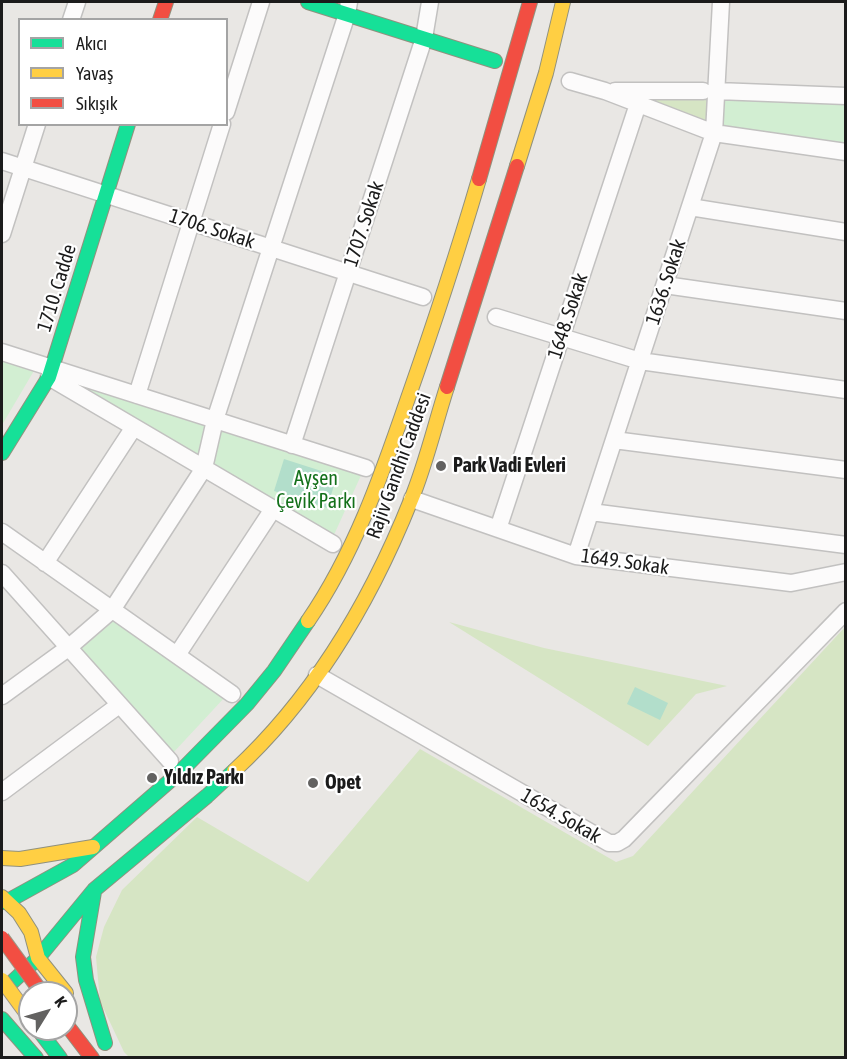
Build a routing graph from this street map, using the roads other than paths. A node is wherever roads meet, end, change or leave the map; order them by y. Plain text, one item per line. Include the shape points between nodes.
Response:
1 (77, 2) edge
2 (166, 2) edge
3 (261, 2) edge
4 (308, 2) edge
5 (430, 2) edge
6 (530, 2) edge
7 (563, 2) edge
8 (721, 2) edge
9 (348, 8) edge
10 (72, 18) edge
11 (161, 18) edge
12 (424, 38) junction
13 (495, 61) dead end
14 (570, 81) dead end
15 (605, 91) junction
16 (710, 91) junction
17 (846, 96) edge
18 (638, 104) junction
19 (228, 106) edge
20 (36, 126) edge
21 (127, 126) edge
22 (221, 126) edge
23 (714, 133) junction
24 (846, 152) edge
25 (2, 160) edge
26 (23, 168) junction
27 (106, 194) junction
28 (690, 207) junction
29 (192, 222) junction
30 (846, 232) edge
31 (2, 234) edge
32 (271, 248) junction
33 (348, 273) junction
34 (664, 285) junction
35 (423, 297) dead end
36 (846, 311) edge
37 (496, 317) dead end
38 (561, 337) junction
39 (2, 352) edge
40 (640, 361) junction
41 (50, 373) junction
42 (846, 390) edge
43 (137, 395) junction
44 (215, 420) junction
45 (134, 427) junction
46 (614, 440) junction
47 (292, 445) junction
48 (2, 453) edge
49 (204, 468) junction
50 (366, 468) dead end
51 (846, 470) edge
52 (412, 499) junction
53 (273, 508) junction
54 (591, 512) junction
55 (498, 529) junction
56 (2, 532) edge
57 (333, 544) dead end
58 (846, 545) edge
59 (576, 556) junction
60 (45, 563) junction
61 (846, 572) edge
62 (2, 573) edge
63 (7, 591) edge
64 (112, 610) junction
65 (846, 611) edge
66 (68, 648) junction
67 (177, 655) junction
68 (317, 675) junction
69 (232, 694) dead end
70 (2, 696) edge
71 (119, 705) junction
72 (170, 761) dead end
73 (2, 792) edge
74 (94, 846) junction
75 (2, 858) edge
76 (94, 890) junction
77 (3, 900) edge
78 (2, 938) edge
79 (38, 958) junction
80 (2, 980) edge
81 (33, 981) edge
82 (56, 981) edge
83 (2, 989) edge
84 (18, 1002) edge
85 (78, 1009) edge
86 (2, 1019) edge
87 (2, 1040) edge
88 (78, 1040) edge
89 (47, 1041) edge
90 (105, 1043) junction
91 (32, 1053) edge
92 (60, 1058) edge
93 (92, 1058) edge
94 (116, 1058) edge

1 - 10 street
2 - 11 main road
3 - 19 street
4 - 9 main road
5 - 12 street, 1707. Sokak
6 - 74 main road, Rajiv Gandhi Caddesi via 441,303 382,473 349,553 300,634 247,704 180,772
7 - 52 main road, Rajiv Gandhi Caddesi via 546,73
8 - 16 street, 1636. Sokak
9 - 12 main road
9 - 32 street
12 - 13 main road
12 - 33 street, 1707. Sokak
14 - 15 street
15 - 16 street
15 - 18 street
16 - 17 street
16 - 23 street, 1636. Sokak
18 - 23 street
18 - 38 street, 1648. Sokak
20 - 26 street
21 - 27 main road, 1710. Cadde
22 - 29 street
23 - 24 street
23 - 28 street, 1636. Sokak
25 - 26 street, 1706. Sokak
26 - 27 street, 1706. Sokak
26 - 31 street
27 - 29 street, 1706. Sokak
27 - 41 main road, 1710. Cadde
28 - 30 street
28 - 34 street, 1636. Sokak
29 - 32 street, 1706. Sokak
29 - 43 street
32 - 33 street, 1706. Sokak
32 - 44 street
33 - 35 street, 1706. Sokak
33 - 47 street, 1707. Sokak
34 - 36 street
34 - 40 street, 1636. Sokak
37 - 38 street
38 - 40 street
38 - 55 street, 1648. Sokak
39 - 41 street
40 - 42 street
40 - 46 street, 1636. Sokak
41 - 43 street
41 - 45 street
41 - 48 main road, 1710. Cadde
43 - 44 street
44 - 47 street
44 - 49 street
45 - 49 street
45 - 60 street
46 - 51 street
46 - 54 street, 1636. Sokak
47 - 50 street
49 - 53 street
49 - 64 street
52 - 55 street, 1649. Sokak
52 - 68 main road, Rajiv Gandhi Caddesi via 374,584
53 - 57 street
53 - 67 street
54 - 58 street
54 - 59 street, 1636. Sokak
55 - 59 street, 1649. Sokak
56 - 60 street
59 - 61 street, 1649. Sokak via 791,583
60 - 64 street
62 - 63 street
63 - 66 street
64 - 66 street
64 - 67 street
65 - 68 street, 1654. Sokak via 617,843 609,843
66 - 70 street
66 - 71 street
67 - 69 street
68 - 76 main road, Rajiv Gandhi Caddesi via 250,756
71 - 72 street
71 - 73 street
74 - 75 main road via 20,859
74 - 77 main road, Rajiv Gandhi Caddesi via 73,865
76 - 79 main road, Rajiv Gandhi Caddesi
76 - 90 main road via 83,957
77 - 79 main road via 19,913 31,932
78 - 81 main road, bridge
79 - 82 main road
79 - 83 main road, Rajiv Gandhi Caddesi
80 - 84 main road, bridge
85 - 90 main road
86 - 91 main road
87 - 91 main road
88 - 93 main road
89 - 92 main road
90 - 94 main road

